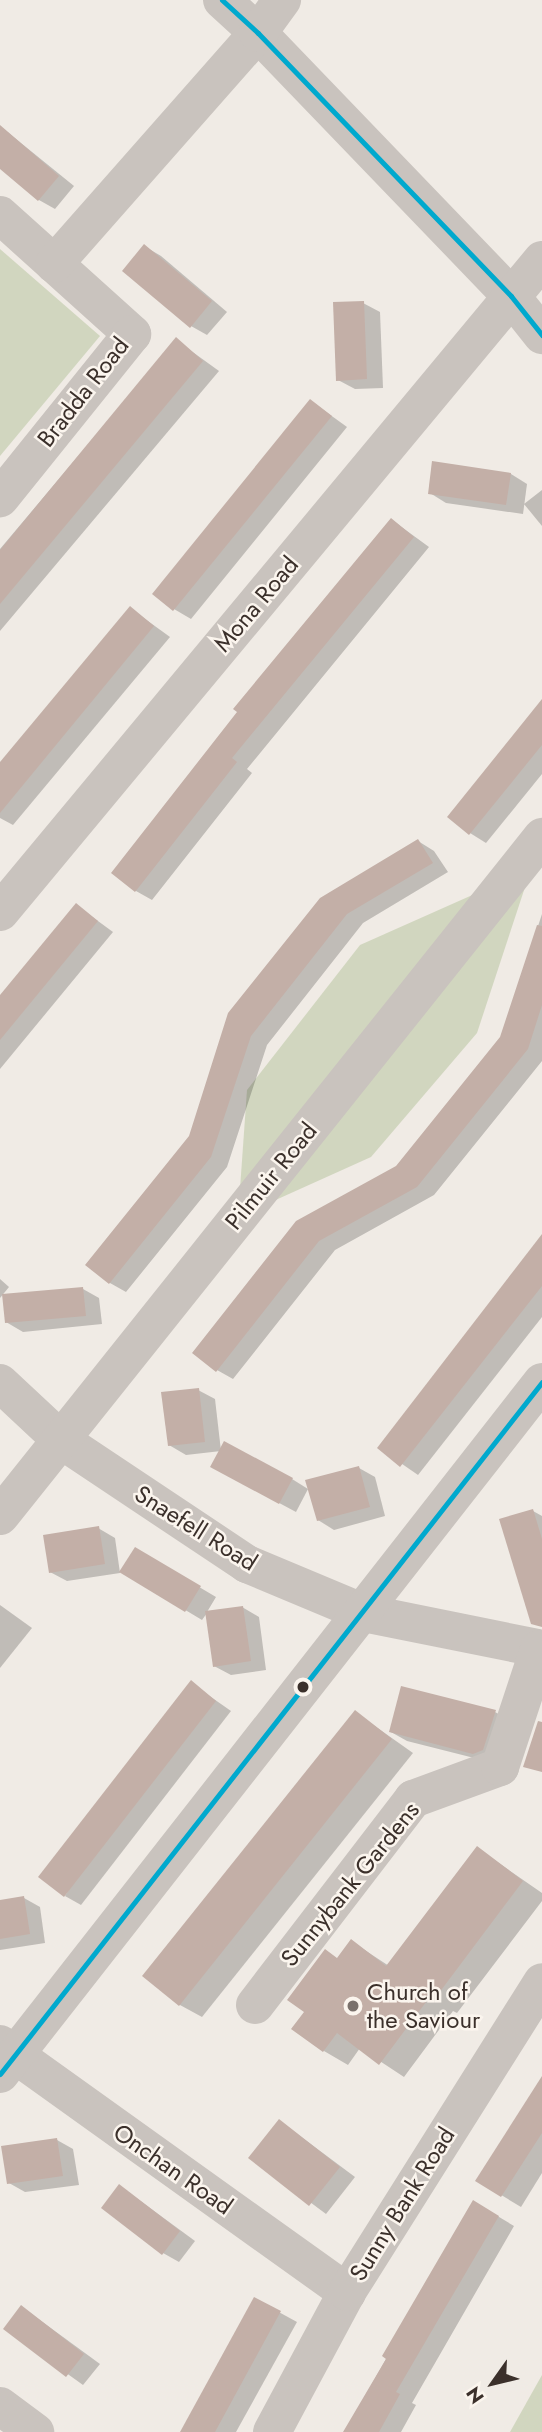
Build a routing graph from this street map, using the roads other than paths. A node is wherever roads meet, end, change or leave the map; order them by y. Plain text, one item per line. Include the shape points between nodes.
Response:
1 (222, 0) edge
2 (282, 0) edge
3 (258, 33) junction
4 (0, 215) edge
5 (542, 260) edge
6 (54, 264) junction
7 (511, 296) junction
8 (542, 335) edge
9 (0, 498) edge
10 (542, 837) edge
11 (0, 912) edge
12 (542, 1382) edge
13 (0, 1383) edge
14 (61, 1440) junction
15 (0, 1516) edge
16 (365, 1613) junction
17 (541, 1649) edge
18 (542, 1982) edge
19 (255, 2006) dead end
20 (5, 2058) edge
21 (347, 2292) junction
22 (0, 2406) edge
23 (35, 2432) edge
24 (272, 2432) edge

1 - 3 street
2 - 3 street
3 - 6 street
3 - 7 street
4 - 6 street, Bradda Road
5 - 7 street, Mona Road
6 - 9 street, Bradda Road via 132,334
7 - 8 street
7 - 11 street, Mona Road
10 - 14 street, Pilmuir Road
12 - 16 street
13 - 14 street, Snaefell Road
14 - 15 street, Pilmuir Road
14 - 16 street, Snaefell Road via 247,1564
16 - 17 street, Snaefell Road
16 - 20 street
17 - 19 street, Sunnybank Gardens via 500,1767 413,1799
18 - 21 street, Sunny Bank Road
20 - 21 street, Onchan Road
21 - 24 street, Sunny Bank Road
22 - 23 street

